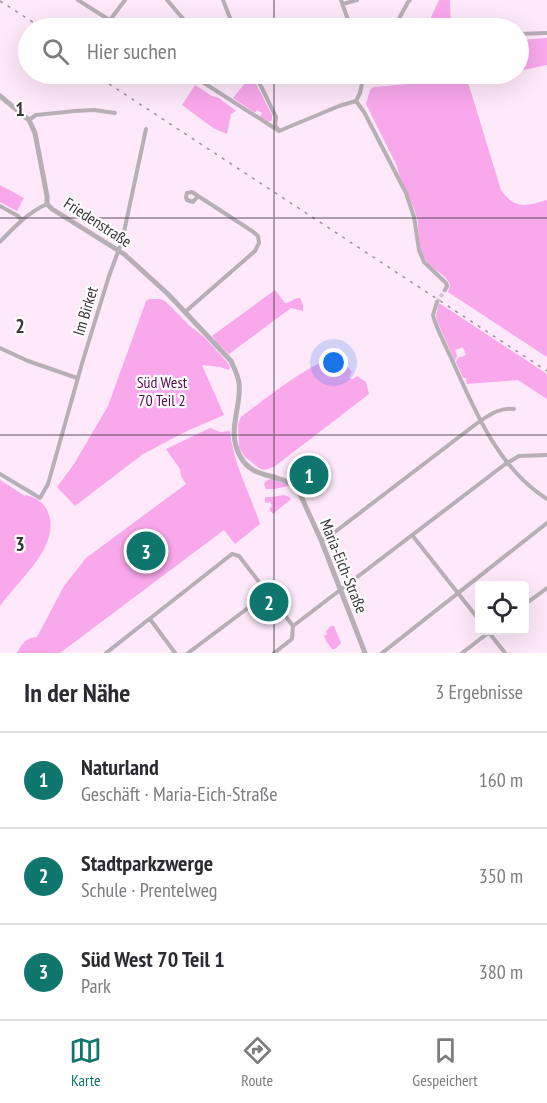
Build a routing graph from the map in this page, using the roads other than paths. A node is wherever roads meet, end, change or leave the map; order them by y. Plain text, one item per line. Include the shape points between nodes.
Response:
1 (78, 0) edge
2 (125, 0) edge
3 (167, 0) edge
4 (223, 0) edge
5 (357, 0) edge
6 (410, 0) edge
7 (342, 2) edge
8 (107, 18) edge
9 (112, 18) edge
10 (182, 18) edge
11 (230, 18) edge
12 (348, 18) edge
13 (399, 18) edge
14 (547, 33) edge
15 (529, 34) edge
16 (206, 84) edge
17 (260, 84) edge
18 (362, 84) edge
19 (0, 96) edge
20 (356, 101) junction
21 (115, 113) dead end
22 (29, 120) junction
23 (146, 129) dead end
24 (279, 131) junction
25 (198, 196) dead end
26 (47, 204) junction
27 (0, 206) edge
28 (22, 220) junction
29 (0, 242) edge
30 (119, 250) junction
31 (445, 290) dead end
32 (437, 302) tunnel mouth
33 (185, 312) junction
34 (197, 324) joint
35 (0, 348) edge
36 (77, 378) junction
37 (514, 409) dead end
38 (480, 421) junction
39 (547, 455) edge
40 (508, 463) junction
41 (0, 474) edge
42 (547, 499) edge
43 (547, 523) edge
44 (412, 535) junction
45 (321, 540) junction
46 (547, 588) edge
47 (340, 590) junction
48 (268, 593) junction
49 (458, 594) junction
50 (529, 602) edge
51 (475, 615) edge
52 (150, 619) junction
53 (293, 626) junction
54 (484, 635) edge
55 (492, 635) edge
56 (106, 653) edge
57 (175, 653) edge
58 (188, 653) edge
59 (273, 653) edge
60 (365, 653) edge
61 (382, 653) edge
62 (462, 653) edge
63 (505, 653) edge

1 - 8 street
2 - 9 street
3 - 10 street
4 - 11 street
5 - 7 street
6 - 13 street
7 - 12 street
14 - 15 street
16 - 24 street
17 - 24 street
18 - 20 street
19 - 22 street
20 - 24 street
20 - 31 street via 406,193 424,262 446,283
21 - 22 street via 94,110 36,115
22 - 26 street, Friedenstraße via 35,133
23 - 30 street, Im Birket
25 - 33 street via 259,239 255,251
26 - 28 street
26 - 30 street, Friedenstraße
27 - 28 street
28 - 29 street
30 - 33 street, Friedenstraße
30 - 36 street, Im Birket
32 - 38 street via 435,322
33 - 34 street, Friedenstraße
34 - 45 street, Maria-Eich-Straße via 226,355 238,376 234,433 240,457 256,472 282,478 296,487
35 - 36 street
36 - 41 street, Im Birket via 48,484 40,498
37 - 38 street via 501,409
38 - 40 street
38 - 45 street
39 - 40 street via 519,456
40 - 42 street via 526,484
40 - 44 street
43 - 49 street
44 - 47 street
44 - 49 street
45 - 47 street, Maria-Eich-Straße
46 - 50 street
47 - 53 street
47 - 60 street, Maria-Eich-Straße
48 - 52 street via 239,556 232,554
48 - 53 street
48 - 58 street
49 - 51 street
49 - 61 street
52 - 56 street
52 - 57 street
53 - 59 street via 292,639
54 - 62 street
55 - 63 street

